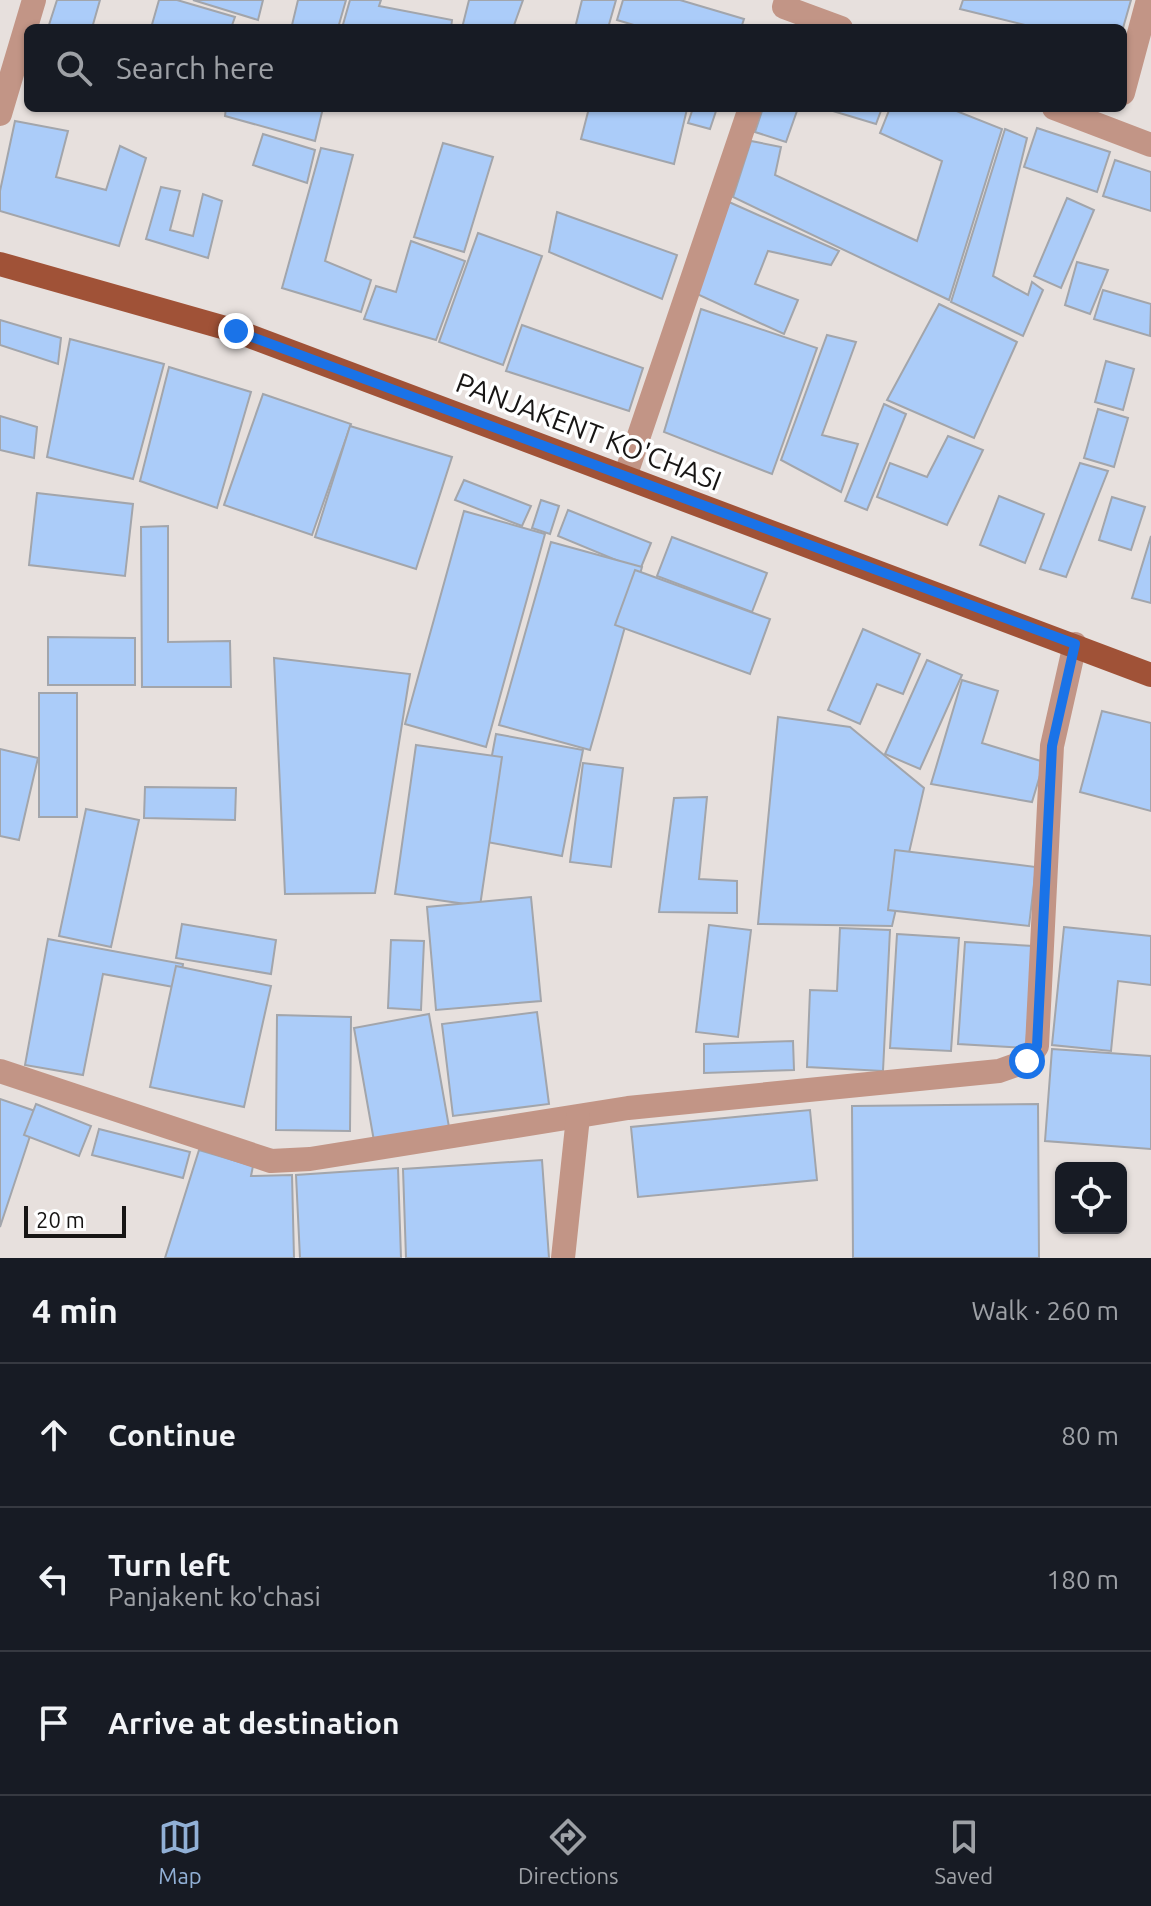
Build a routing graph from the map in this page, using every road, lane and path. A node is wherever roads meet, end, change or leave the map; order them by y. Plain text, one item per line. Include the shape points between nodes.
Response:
1 (34, 0) edge
2 (1148, 0) edge
3 (783, 12) edge
4 (27, 24) edge
5 (826, 24) edge
6 (24, 34) edge
7 (1127, 78) edge
8 (749, 112) edge
9 (1077, 112) edge
10 (0, 114) edge
11 (1116, 119) edge
12 (1151, 145) edge
13 (0, 264) edge
14 (625, 477) junction
15 (1075, 644) junction
16 (1151, 675) edge
17 (0, 1071) edge
18 (578, 1117) junction
19 (563, 1258) edge

1 - 4 street
2 - 7 street
3 - 5 street
6 - 10 street
8 - 14 street
9 - 11 street
11 - 12 street
13 - 14 main road, PANJAKENT KO'CHASI via 236,331
14 - 15 main road, PANJAKENT KO'CHASI
15 - 16 main road, PANJAKENT KO'CHASI
15 - 18 street via 1052,746 1037,1046 1027,1061 999,1071
17 - 18 street via 271,1161
18 - 19 street

